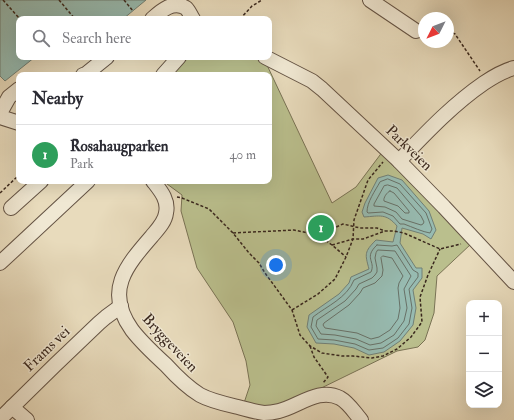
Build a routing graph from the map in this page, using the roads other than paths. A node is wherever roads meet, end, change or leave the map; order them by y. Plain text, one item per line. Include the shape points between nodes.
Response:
1 (370, 0) edge
2 (156, 16) edge
3 (191, 16) edge
4 (416, 31) dead end
5 (103, 60) edge
6 (176, 60) edge
7 (271, 60) edge
8 (514, 68) edge
9 (88, 72) edge
10 (166, 72) edge
11 (16, 91) edge
12 (0, 113) edge
13 (0, 117) edge
14 (16, 122) edge
15 (395, 157) junction
16 (37, 184) edge
17 (85, 184) edge
18 (154, 184) edge
19 (11, 208) dead end
20 (0, 264) edge
21 (514, 282) edge
22 (121, 306) junction
23 (12, 407) junction
24 (0, 419) edge
25 (27, 420) edge
26 (360, 420) edge

1 - 4 street
2 - 3 street via 174,3 186,8
5 - 9 street
6 - 10 street
7 - 15 street, Parkveien via 312,81
8 - 15 street via 492,77 476,88
11 - 12 street via 9,97
13 - 14 street
15 - 21 street, Parkveien
16 - 19 street
17 - 20 street
18 - 22 street, Bryggeveien via 166,202 166,214 126,269 120,288
22 - 23 street, Frams vei via 99,323
22 - 26 street, Bryggeveien via 133,330 152,352 181,381 202,396 236,407 264,412 279,411 318,396 332,395 349,405
23 - 24 street, Frams vei
23 - 25 street

